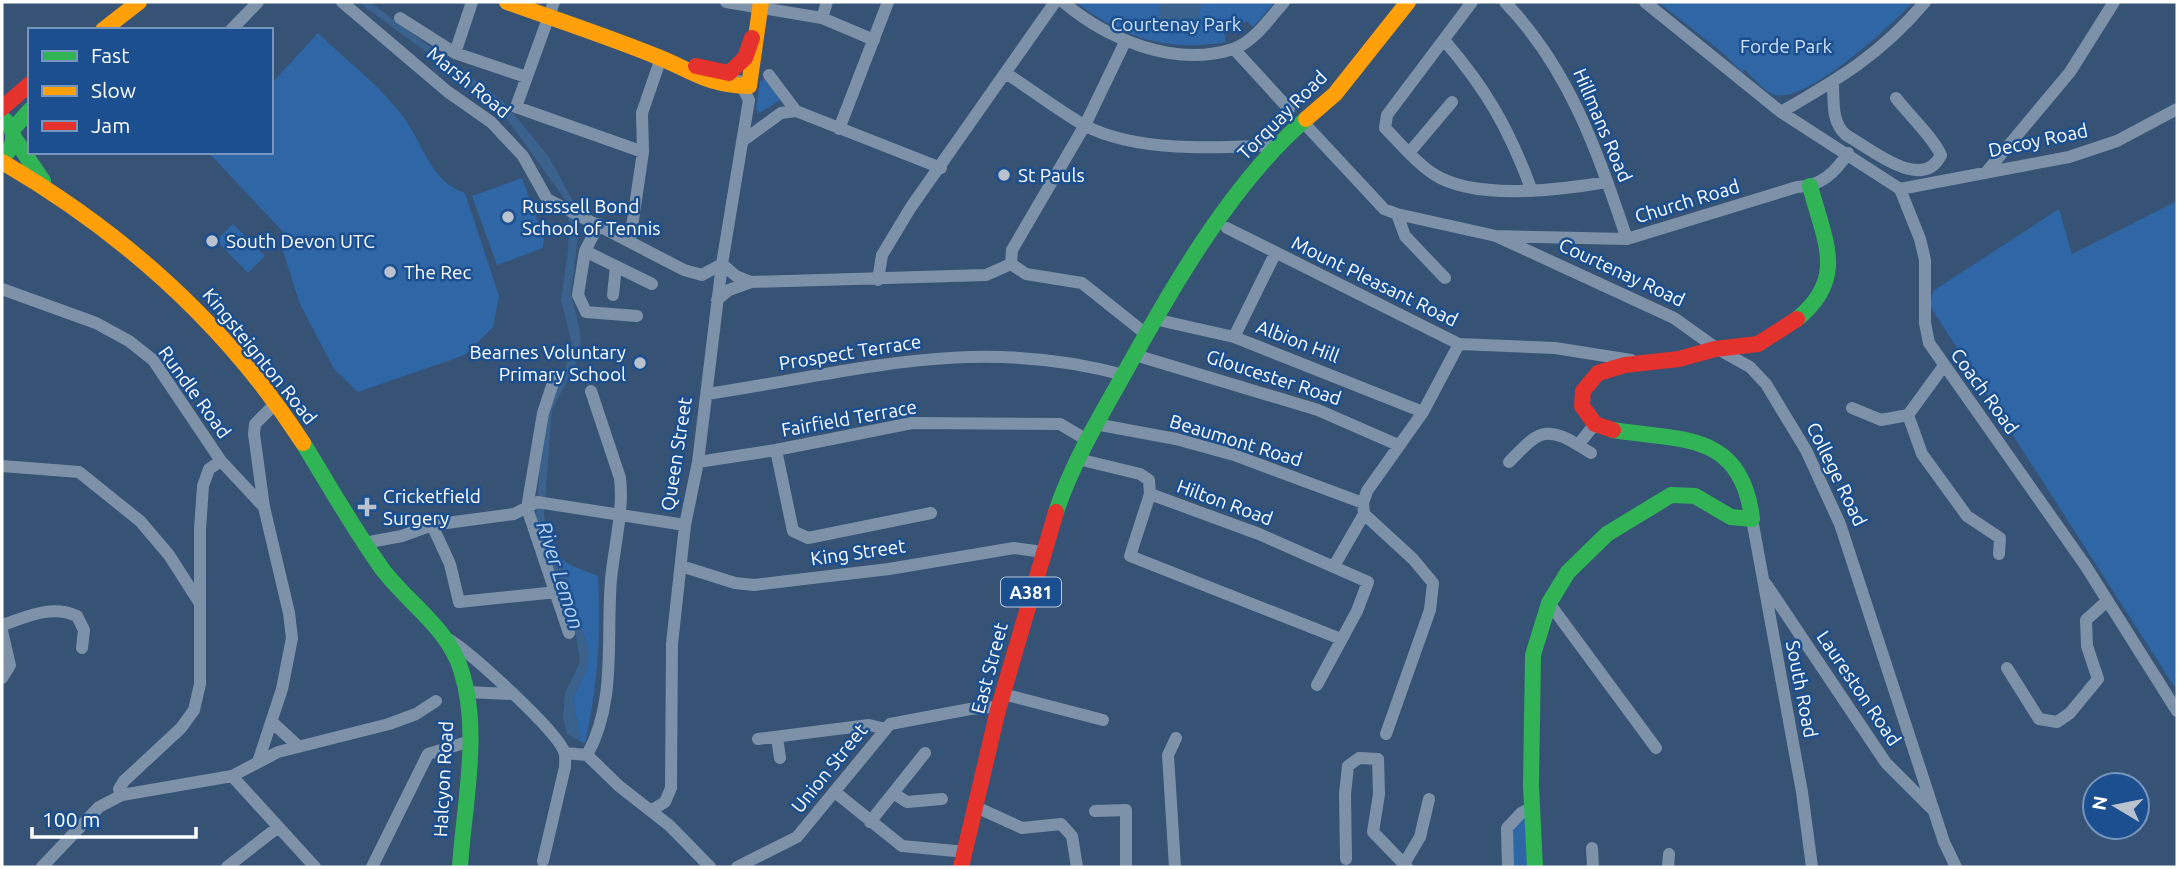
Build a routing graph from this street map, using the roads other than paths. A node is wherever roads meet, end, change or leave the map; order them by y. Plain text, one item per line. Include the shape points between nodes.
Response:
1 (139, 2) edge
2 (258, 2) edge
3 (342, 2) edge
4 (472, 2) edge
5 (507, 2) edge
6 (554, 2) edge
7 (726, 2) edge
8 (827, 2) edge
9 (888, 2) edge
10 (1055, 2) edge
11 (1063, 2) edge
12 (1284, 2) edge
13 (1408, 2) edge
14 (1472, 2) edge
15 (1505, 2) edge
16 (1644, 2) edge
17 (1924, 2) edge
18 (2114, 2) edge
19 (760, 5) edge
20 (400, 18) dead end
21 (549, 18) junction
22 (822, 18) junction
23 (106, 28) edge
24 (233, 28) edge
25 (755, 32) junction
26 (874, 40) junction
27 (1444, 40) junction
28 (1125, 42) junction
29 (1234, 49) junction
30 (455, 53) junction
31 (665, 60) junction
32 (729, 74) junction
33 (1007, 74) junction
34 (769, 75) dead end
35 (526, 77) junction
36 (1833, 83) junction
37 (28, 86) edge
38 (747, 91) junction
39 (1896, 98) dead end
40 (1452, 102) dead end
41 (2, 108) edge
42 (1289, 108) dead end
43 (2177, 109) edge
44 (796, 111) junction
45 (28, 112) edge
46 (1780, 112) junction
47 (1303, 122) junction
48 (1085, 125) junction
49 (10, 128) edge
50 (839, 129) junction
51 (744, 140) junction
52 (1276, 145) junction
53 (1238, 147) junction
54 (643, 152) junction
55 (1409, 153) junction
56 (1848, 153) junction
57 (2, 160) edge
58 (941, 168) junction
59 (1989, 170) junction
60 (1251, 174) junction
61 (1607, 182) junction
62 (1810, 186) junction
63 (47, 187) junction
64 (1900, 189) junction
65 (1532, 191) junction
66 (1397, 214) junction
67 (599, 224) junction
68 (1227, 228) dead end
69 (1496, 236) junction
70 (1627, 239) junction
71 (630, 240) junction
72 (585, 251) junction
73 (1275, 254) junction
74 (722, 264) junction
75 (1012, 264) junction
76 (616, 266) junction
77 (1445, 278) dead end
78 (878, 280) junction
79 (751, 282) junction
80 (652, 284) dead end
81 (2, 289) edge
82 (613, 295) dead end
83 (717, 300) junction
84 (637, 316) dead end
85 (1150, 326) junction
86 (1234, 337) junction
87 (1459, 344) junction
88 (1716, 348) junction
89 (1135, 355) junction
90 (1638, 362) junction
91 (1943, 367) junction
92 (1124, 375) junction
93 (554, 380) dead end
94 (591, 391) dead end
95 (707, 394) junction
96 (276, 403) junction
97 (1852, 408) dead end
98 (1423, 412) junction
99 (1908, 415) junction
100 (1095, 424) junction
101 (1595, 424) junction
102 (1087, 440) junction
103 (1398, 445) junction
104 (1578, 445) junction
105 (776, 450) junction
106 (1591, 453) dead end
107 (1078, 459) junction
108 (221, 461) junction
109 (698, 461) junction
110 (1509, 462) dead end
111 (2, 466) edge
112 (1150, 494) junction
113 (538, 505) junction
114 (264, 507) junction
115 (1363, 509) junction
116 (931, 513) dead end
117 (619, 517) junction
118 (1752, 519) junction
119 (432, 525) junction
120 (685, 525) junction
121 (364, 542) junction
122 (1043, 552) junction
123 (1999, 554) dead end
124 (681, 566) junction
125 (1334, 566) junction
126 (1762, 578) junction
127 (557, 592) junction
128 (2107, 601) junction
129 (199, 602) junction
130 (1549, 603) junction
131 (2, 625) edge
132 (2, 631) edge
133 (569, 633) dead end
134 (446, 638) junction
135 (1341, 639) junction
136 (82, 648) dead end
137 (2007, 668) dead end
138 (2, 678) edge
139 (1317, 685) dead end
140 (466, 692) junction
141 (511, 694) junction
142 (436, 701) dead end
143 (1001, 702) junction
144 (2177, 710) edge
145 (1103, 720) dead end
146 (272, 722) junction
147 (886, 729) junction
148 (1386, 734) dead end
149 (777, 738) junction
150 (1176, 738) dead end
151 (758, 739) dead end
152 (467, 743) junction
153 (298, 746) junction
154 (1656, 748) dead end
155 (565, 753) junction
156 (925, 753) dead end
157 (587, 755) junction
158 (780, 758) dead end
159 (259, 760) junction
160 (232, 776) junction
161 (835, 792) junction
162 (893, 793) junction
163 (122, 796) junction
164 (942, 799) dead end
165 (1429, 799) dead end
166 (976, 807) junction
167 (1533, 807) junction
168 (652, 810) junction
169 (1095, 811) dead end
170 (1934, 811) junction
171 (870, 822) junction
172 (277, 828) junction
173 (1592, 848) dead end
174 (1669, 853) dead end
175 (1346, 859) dead end
176 (964, 860) edge
177 (543, 861) dead end
178 (1406, 866) edge
179 (1808, 866) edge
180 (42, 867) edge
181 (227, 867) edge
182 (315, 867) edge
183 (372, 867) edge
184 (460, 867) edge
185 (710, 867) edge
186 (737, 867) edge
187 (1077, 867) edge
188 (1126, 867) edge
189 (1175, 867) edge
190 (1508, 867) edge
191 (1535, 867) edge
192 (1593, 867) edge
193 (1668, 867) edge
194 (1956, 867) edge

1 - 23 main road
2 - 24 street
3 - 67 street, Marsh Road via 448,92 491,122 523,156 547,199
4 - 30 street
5 - 21 main road
6 - 21 street
7 - 19 street
8 - 22 street
9 - 26 street
10 - 33 street
11 - 28 street
12 - 29 street via 1253,36
13 - 47 main road, Torquay Road / A381 via 1335,94
14 - 27 street
15 - 61 street, Hillmans Road via 1560,71
16 - 46 street
17 - 36 street via 1895,37
18 - 59 street via 2070,72
19 - 22 street
19 - 25 main road, Queen Street
20 - 30 street
21 - 31 main road
21 - 35 street
22 - 26 street
25 - 32 main road via 745,58
25 - 38 main road, Queen Street via 758,49
26 - 50 street
27 - 55 street via 1384,120 1385,128
27 - 65 street via 1488,95 1513,139
28 - 29 street via 1178,52
28 - 48 street
29 - 42 street
30 - 35 street
31 - 32 main road
31 - 38 main road via 705,80
31 - 54 street via 642,113
32 - 38 street
33 - 48 street
33 - 58 street
34 - 44 street
35 - 54 street via 516,107
36 - 39 street via 1838,128 1907,169 1931,169 1941,155
36 - 46 street
37 - 41 main road
38 - 51 street, Queen Street
40 - 55 street
43 - 59 street, Decoy Road via 2117,141 2069,157
44 - 50 street
44 - 51 street via 780,113
45 - 49 main road
46 - 56 street
47 - 52 main road, Torquay Road / A381
47 - 66 street, Church Road via 1384,209
48 - 53 street via 1136,141
48 - 75 street via 1017,239
49 - 57 main road via 12,148
49 - 63 main road, Kingsteignton Road
50 - 58 street
51 - 74 street, Queen Street
52 - 53 street
52 - 60 main road, Torquay Road / A381
53 - 60 street
54 - 71 street
55 - 65 street via 1441,178 1486,190
56 - 62 street, Church Road via 1835,173
56 - 64 street
57 - 63 main road, Kingsteignton Road
58 - 78 street via 883,255
59 - 64 street, Decoy Road
60 - 85 main road, Torquay Road / A381
61 - 65 street
61 - 70 street, Hillmans Road
62 - 70 street, Church Road
62 - 88 main road via 1829,257 1824,293 1793,323 1758,344
63 - 96 main road, Kingsteignton Road via 148,259 192,302
64 - 91 street, Coach Road via 1925,260 1929,343
66 - 69 street, Church Road
66 - 77 street, Church Road via 1405,236
67 - 71 street
67 - 72 street
68 - 73 street, Mount Pleasant Road
69 - 70 street, Church Road
69 - 88 street, Courtenay Road via 1674,318
71 - 74 street via 702,275
72 - 76 street
72 - 84 street via 578,295 586,312
73 - 86 street
73 - 87 street, Mount Pleasant Road
74 - 79 street
74 - 83 street, Queen Street
75 - 78 street via 986,275
75 - 85 street via 1026,274 1082,283
76 - 80 street
76 - 82 street
78 - 79 street
79 - 83 street
81 - 108 street, Rundle Road via 63,310 129,341 153,360
83 - 95 street, Queen Street
85 - 86 street, Albion Hill
85 - 89 main road, East Street / A381
86 - 98 street, Albion Hill
87 - 90 street, Mount Pleasant Road via 1555,348
87 - 98 street
88 - 90 main road via 1679,359
88 - 170 street, College Road via 1750,367 1766,384 1806,450 1840,524
89 - 92 main road, East Street / A381
89 - 103 street, Gloucester Road via 1318,410
90 - 101 main road via 1592,376 1581,401 1583,412
91 - 99 street
91 - 128 street, Coach Road
92 - 95 street, Prospect Terrace via 1027,356 919,358
92 - 100 main road, East Street / A381
93 - 113 street via 543,413
94 - 117 street via 620,478
95 - 109 street, Queen Street
96 - 114 street, Rundle Road via 255,424
96 - 121 main road, Kingsteignton Road
97 - 99 street via 1881,420
98 - 103 street
99 - 123 street via 1922,454 1966,516 2007,536
100 - 102 main road, East Street / A381
100 - 115 street, Beaumont Road via 1234,455
101 - 104 street
101 - 118 main road via 1697,438 1714,446 1744,482
102 - 105 street, Fairfield Terrace via 1060,425 912,423
102 - 107 main road, East Street / A381
103 - 115 street
104 - 106 street
104 - 110 street via 1555,433 1536,435
105 - 109 street, Fairfield Terrace
105 - 116 street via 793,531 808,538
107 - 112 street, Hilton Road via 1140,474 1149,480
107 - 122 main road, East Street / A381
108 - 114 street, Rundle Road
108 - 129 street via 209,469 203,486
109 - 120 street, Queen Street
111 - 129 street via 79,472 141,521
112 - 125 street, Hilton Road
112 - 135 street via 1130,556
113 - 117 street
113 - 119 street via 513,514
113 - 127 street via 541,554
114 - 146 street, Rundle Road via 292,638
115 - 125 street
115 - 148 street via 1433,583 1430,610
117 - 120 street
117 - 157 street via 611,583 608,681
118 - 126 street, South Road
118 - 130 main road via 1731,518 1696,494 1671,495 1607,534 1568,572
119 - 121 street
119 - 127 street via 450,564 459,601
120 - 124 street, Queen Street
121 - 134 main road, Kingsteignton Road via 392,582
122 - 124 street, King Street via 1014,548 754,585
122 - 143 main road, East Street / A381
124 - 168 street, Queen Street via 672,644 671,788 666,802
125 - 135 street, Hilton Road via 1368,582
126 - 170 street, Laureston Road via 1886,763
126 - 179 street, South Road via 1802,792
127 - 133 street
128 - 137 street via 2086,620 2087,646 2098,679 2057,722 2039,719
128 - 144 street, Coach Road
129 - 163 street via 200,684 194,710 124,781 119,789
130 - 154 street
130 - 167 main road via 1533,655
131 - 136 street via 44,611 68,612 77,616 83,630
132 - 138 street via 10,664
134 - 140 main road, Kingsteignton Road
134 - 141 street
135 - 139 street
140 - 141 street
140 - 152 main road, Halcyon Road
141 - 155 street via 551,732
142 - 153 street via 416,715 389,724
143 - 145 street, Union Street
143 - 147 street, Union Street via 911,718
143 - 166 main road, East Street / A381
146 - 153 street
146 - 159 street, Rundle Road
147 - 149 street via 869,724
147 - 161 street, Union Street
149 - 151 street
149 - 158 street
150 - 189 street via 1168,755
152 - 183 street via 428,754
152 - 184 main road, Halcyon Road
153 - 159 street
155 - 157 street
155 - 177 street
156 - 162 street
157 - 168 street
159 - 160 street
160 - 163 street
160 - 172 street
161 - 171 street
161 - 186 street, Union Street via 797,837
162 - 164 street via 907,802
162 - 171 street
163 - 180 street via 99,807
165 - 178 street via 1420,837
166 - 176 main road, East Street / A381
166 - 187 street via 1023,828 1061,824 1072,836
167 - 190 street via 1507,828
167 - 191 main road
168 - 185 street
169 - 188 street via 1126,810
170 - 194 street, College Road
171 - 176 street via 902,846
172 - 181 street
172 - 182 street
173 - 192 street
174 - 193 street
175 - 178 street via 1348,766 1359,758 1378,759 1373,832

